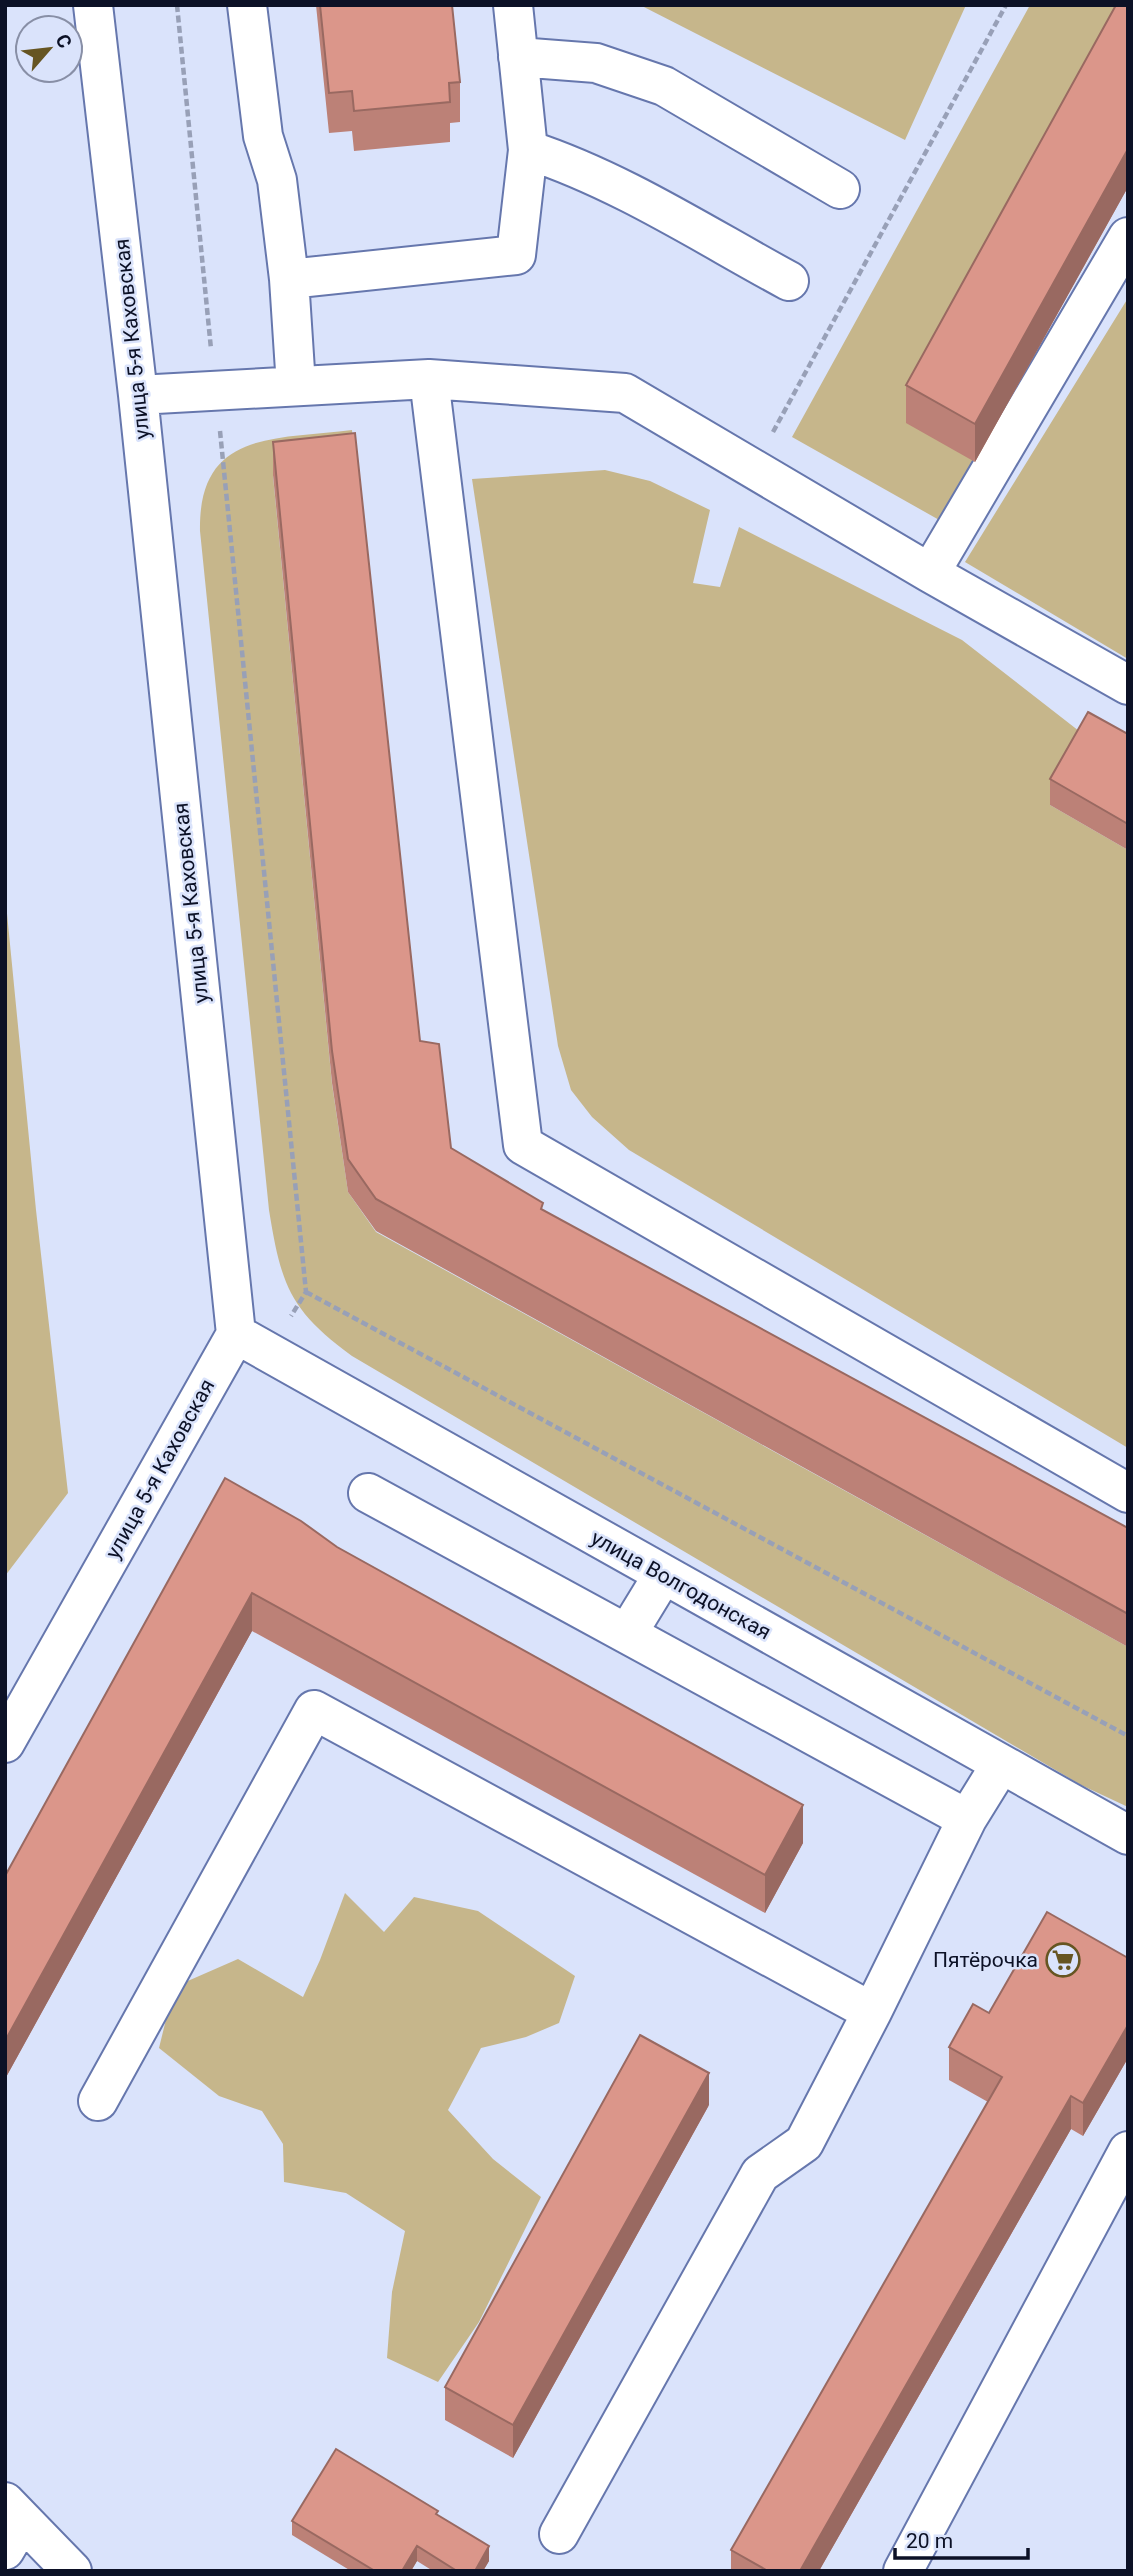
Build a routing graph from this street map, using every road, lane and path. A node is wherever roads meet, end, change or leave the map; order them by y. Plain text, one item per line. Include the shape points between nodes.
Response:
1 (93, 5) edge
2 (177, 5) edge
3 (247, 5) edge
4 (513, 5) edge
5 (1006, 5) edge
6 (518, 57) junction
7 (528, 150) junction
8 (840, 189) dead end
9 (1128, 237) edge
10 (289, 279) junction
11 (789, 281) dead end
12 (429, 379) junction
13 (296, 386) junction
14 (216, 391) junction
15 (138, 395) junction
16 (754, 468) junction
17 (930, 573) junction
18 (1128, 685) edge
19 (306, 1292) junction
20 (251, 1343) junction
21 (368, 1493) dead end
22 (1128, 1493) edge
23 (663, 1575) junction
24 (627, 1634) junction
25 (1128, 1736) edge
26 (5, 1743) edge
27 (1001, 1764) junction
28 (967, 1819) junction
29 (1128, 1835) edge
30 (872, 2012) junction
31 (98, 2101) dead end
32 (1128, 2151) edge
33 (11, 2524) edge
34 (559, 2534) dead end
35 (72, 2571) edge
36 (903, 2571) edge

1 - 15 street, улица 5-я Каховская
2 - 14 path
3 - 10 street via 263,136 277,180
4 - 6 street
5 - 16 path
6 - 7 street
6 - 8 street via 596,63 664,86
7 - 10 street via 516,255
7 - 11 street via 616,187
9 - 17 street
10 - 13 street
12 - 13 street
12 - 16 street via 625,393
12 - 22 street via 523,1145
13 - 14 street
14 - 15 street
14 - 19 path
15 - 20 street, улица 5-я Каховская
16 - 17 street
17 - 18 street
19 - 20 path
19 - 25 path
20 - 23 street, улица Волгодонская
20 - 26 street, улица 5-я Каховская
21 - 24 street
23 - 24 street
23 - 27 street, улица Волгодонская
24 - 28 street
27 - 28 street
27 - 29 street, улица Волгодонская
28 - 30 street
30 - 31 street via 314,1710
30 - 34 street via 804,2143 760,2174
32 - 36 street
33 - 35 street

